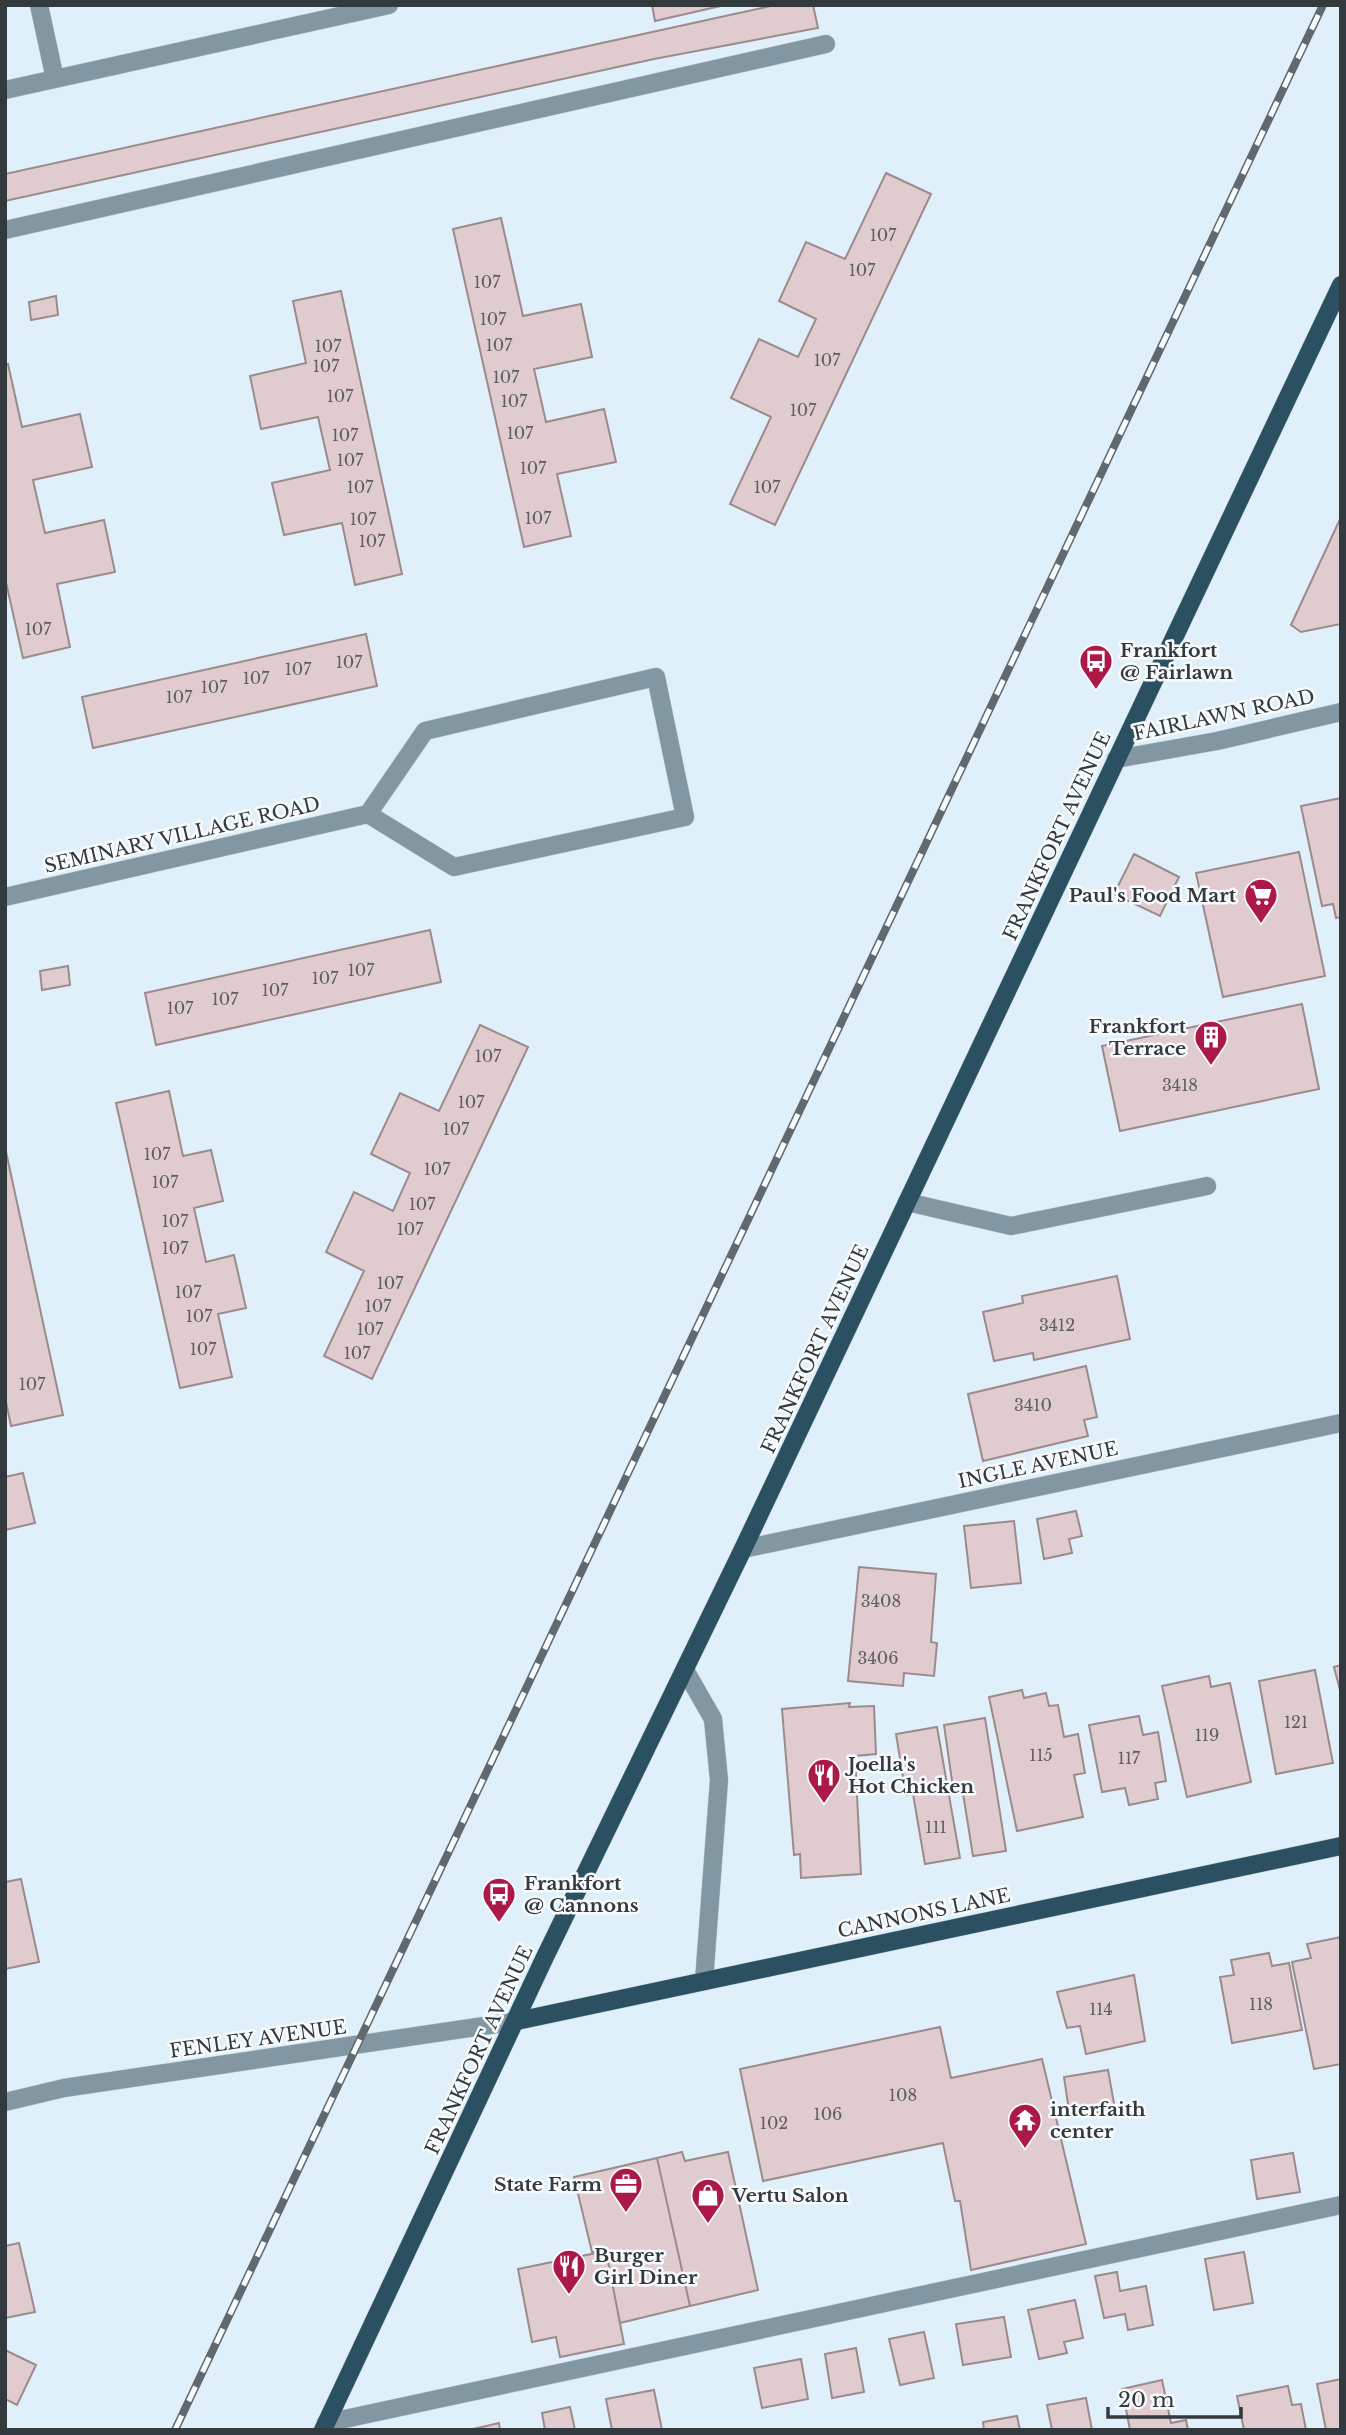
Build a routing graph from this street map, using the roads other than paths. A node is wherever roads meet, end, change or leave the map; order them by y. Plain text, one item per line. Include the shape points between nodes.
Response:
1 (39, 5) edge
2 (389, 5) edge
3 (826, 44) dead end
4 (55, 79) junction
5 (5, 90) edge
6 (5, 230) edge
7 (1341, 285) edge
8 (1341, 712) edge
9 (1116, 759) junction
10 (368, 814) junction
11 (5, 897) edge
12 (1207, 1186) dead end
13 (907, 1202) junction
14 (1341, 1423) edge
15 (743, 1549) junction
16 (685, 1670) junction
17 (1341, 1846) edge
18 (704, 1981) junction
19 (517, 2021) junction
20 (5, 2102) edge
21 (1341, 2205) edge
22 (325, 2426) edge

1 - 4 street
2 - 4 street
3 - 6 street
4 - 5 street
7 - 9 main road, FRANKFORT AVENUE
8 - 9 street, FAIRLAWN ROAD
9 - 13 main road, FRANKFORT AVENUE
10 - 10 street via 425,731 656,677 685,817 454,867
10 - 11 street, SEMINARY VILLAGE ROAD
12 - 13 street via 1011,1226
13 - 15 main road, FRANKFORT AVENUE
14 - 15 street, INGLE AVENUE
15 - 16 main road, FRANKFORT AVENUE
16 - 18 street via 713,1719 719,1780
16 - 19 main road, FRANKFORT AVENUE
17 - 18 main road, CANNONS LANE
18 - 19 main road, CANNONS LANE
19 - 20 street, FENLEY AVENUE via 64,2088
19 - 22 main road, FRANKFORT AVENUE
21 - 22 street

